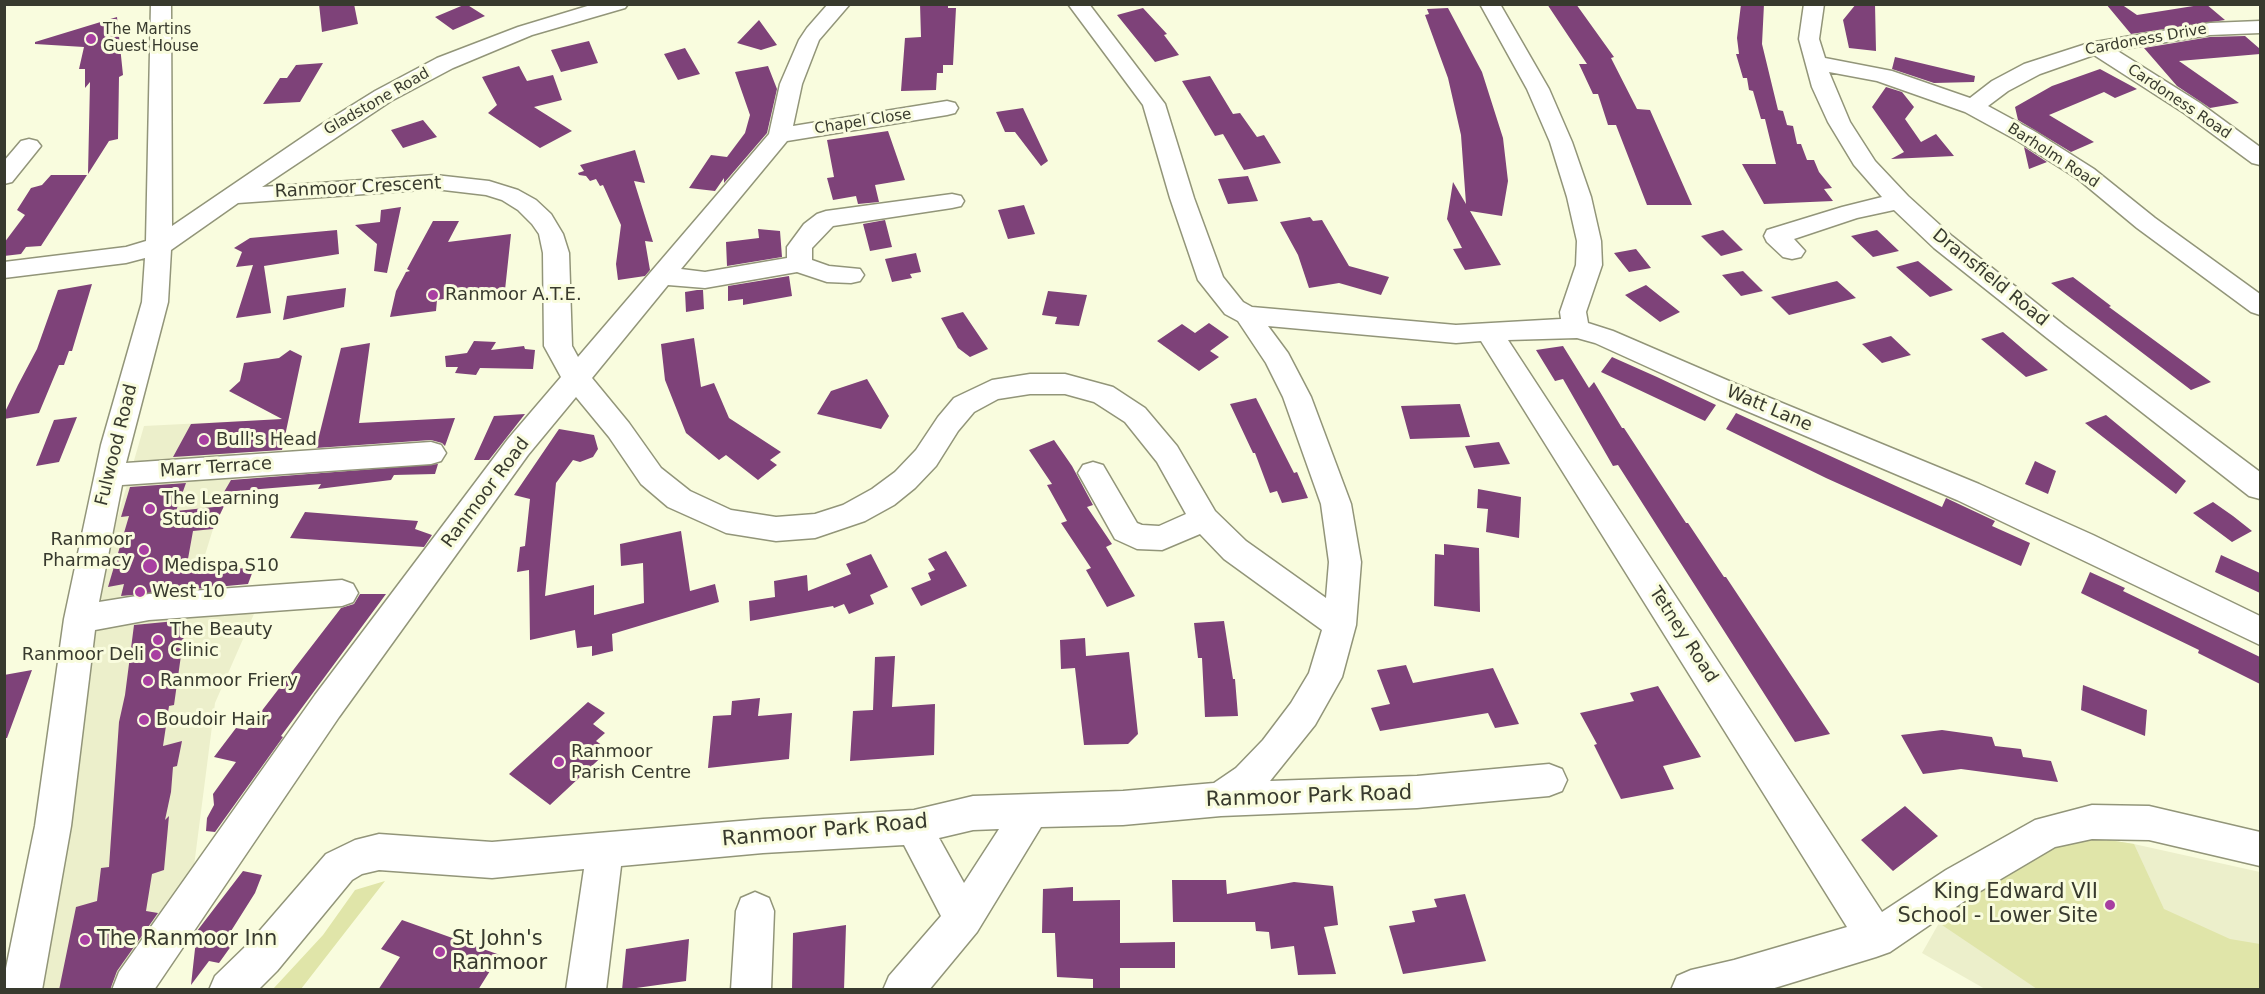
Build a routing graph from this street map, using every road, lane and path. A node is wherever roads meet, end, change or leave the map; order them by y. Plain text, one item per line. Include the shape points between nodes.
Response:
1 (161, 4) edge
2 (618, 4) edge
3 (840, 4) edge
4 (1078, 4) edge
5 (1490, 4) edge
6 (1814, 4) edge
7 (2260, 27) edge
8 (2096, 47) junction
9 (1817, 64) junction
10 (1973, 107) junction
11 (947, 108) dead end
12 (780, 135) junction
13 (29, 146) dead end
14 (2260, 158) edge
15 (4, 177) edge
16 (233, 196) junction
17 (952, 201) dead end
18 (1899, 201) junction
19 (159, 246) junction
20 (1792, 251) dead end
21 (799, 264) junction
22 (4, 270) edge
23 (851, 274) dead end
24 (663, 276) junction
25 (2260, 306) edge
26 (1248, 315) junction
27 (1576, 329) junction
28 (1489, 332) junction
29 (576, 378) junction
30 (431, 453) dead end
31 (1093, 473) dead end
32 (108, 475) junction
33 (2260, 488) edge
34 (1204, 519) junction
35 (342, 593) dead end
36 (80, 620) junction
37 (1340, 625) junction
38 (2260, 631) edge
39 (1549, 780) dead end
40 (1221, 799) junction
41 (1031, 811) junction
42 (914, 827) junction
43 (2260, 849) edge
44 (605, 850) junction
45 (755, 911) dead end
46 (963, 918) junction
47 (1876, 938) junction
48 (1738, 985) edge
49 (22, 990) edge
50 (132, 990) edge
51 (229, 990) edge
52 (586, 990) edge
53 (751, 990) edge
54 (903, 990) edge
55 (1691, 990) edge

1 - 19 street, Fulwood Road
2 - 16 street, Gladstone Road via 525,31 445,63 330,129
3 - 12 street, Ranmoor Road via 809,40 791,84
4 - 26 street via 1154,104 1211,280 1233,308
5 - 27 street via 1538,89 1562,142 1579,197 1589,241 1589,265 1573,312
6 - 9 street, Dransfield Road via 1809,39
7 - 8 street, Cardoness Drive via 2210,29
8 - 10 street, Cardoness Drive via 2032,69 2000,86
8 - 14 street, Cardoness Road via 2192,108
9 - 10 street, Barholm Road via 1884,76
9 - 18 street, Dransfield Road via 1839,122 1866,165
10 - 25 street, Barholm Road via 2086,174
11 - 12 street, Chapel Close
12 - 24 street, Ranmoor Road
13 - 15 street
16 - 19 street, Gladstone Road
16 - 29 street, Ranmoor Crescent via 435,182 489,188 510,195 527,205 552,234 558,346
17 - 21 street via 826,219 800,247
18 - 20 street via 1776,236
18 - 33 street, Dransfield Road via 1943,242 2056,332
19 - 22 street, Gladstone Road via 126,255
19 - 32 street, Fulwood Road via 155,302
21 - 23 street via 827,274
21 - 24 street via 705,280
24 - 29 street, Ranmoor Road
26 - 28 street, Watt Lane via 1445,333
26 - 37 street via 1297,397 1336,504 1346,562
27 - 28 street, Watt Lane
27 - 38 street, Watt Lane via 1604,337 1968,492
28 - 47 street, Tetney Road
29 - 34 street, Ranmoor Crescent via 651,476 679,499 726,521 776,529 815,526 854,513 906,480 964,405 992,390 1030,384 1065,384 1103,394 1135,415 1167,454
29 - 50 street, Ranmoor Road via 518,447 327,706
30 - 32 street, Marr Terrace
31 - 34 street via 1126,531 1137,537 1162,537
32 - 36 street, Fulwood Road
34 - 37 street, Ranmoor Crescent via 1235,550
35 - 36 street via 149,607
36 - 49 street, Fulwood Road via 53,825
37 - 40 street via 1324,677 1303,714 1249,779
39 - 40 street, Ranmoor Park Road via 1417,792
40 - 41 street, Ranmoor Park Road
41 - 42 street, Ranmoor Park Road via 973,813
41 - 46 street
42 - 44 street, Ranmoor Park Road
42 - 46 street
43 - 47 street via 2149,824 2092,822 2048,832 1959,883
44 - 51 street, Ranmoor Park Road via 492,860 379,852 355,858 339,867 263,957
44 - 52 street
45 - 53 street
46 - 54 street
47 - 48 street
48 - 55 street

